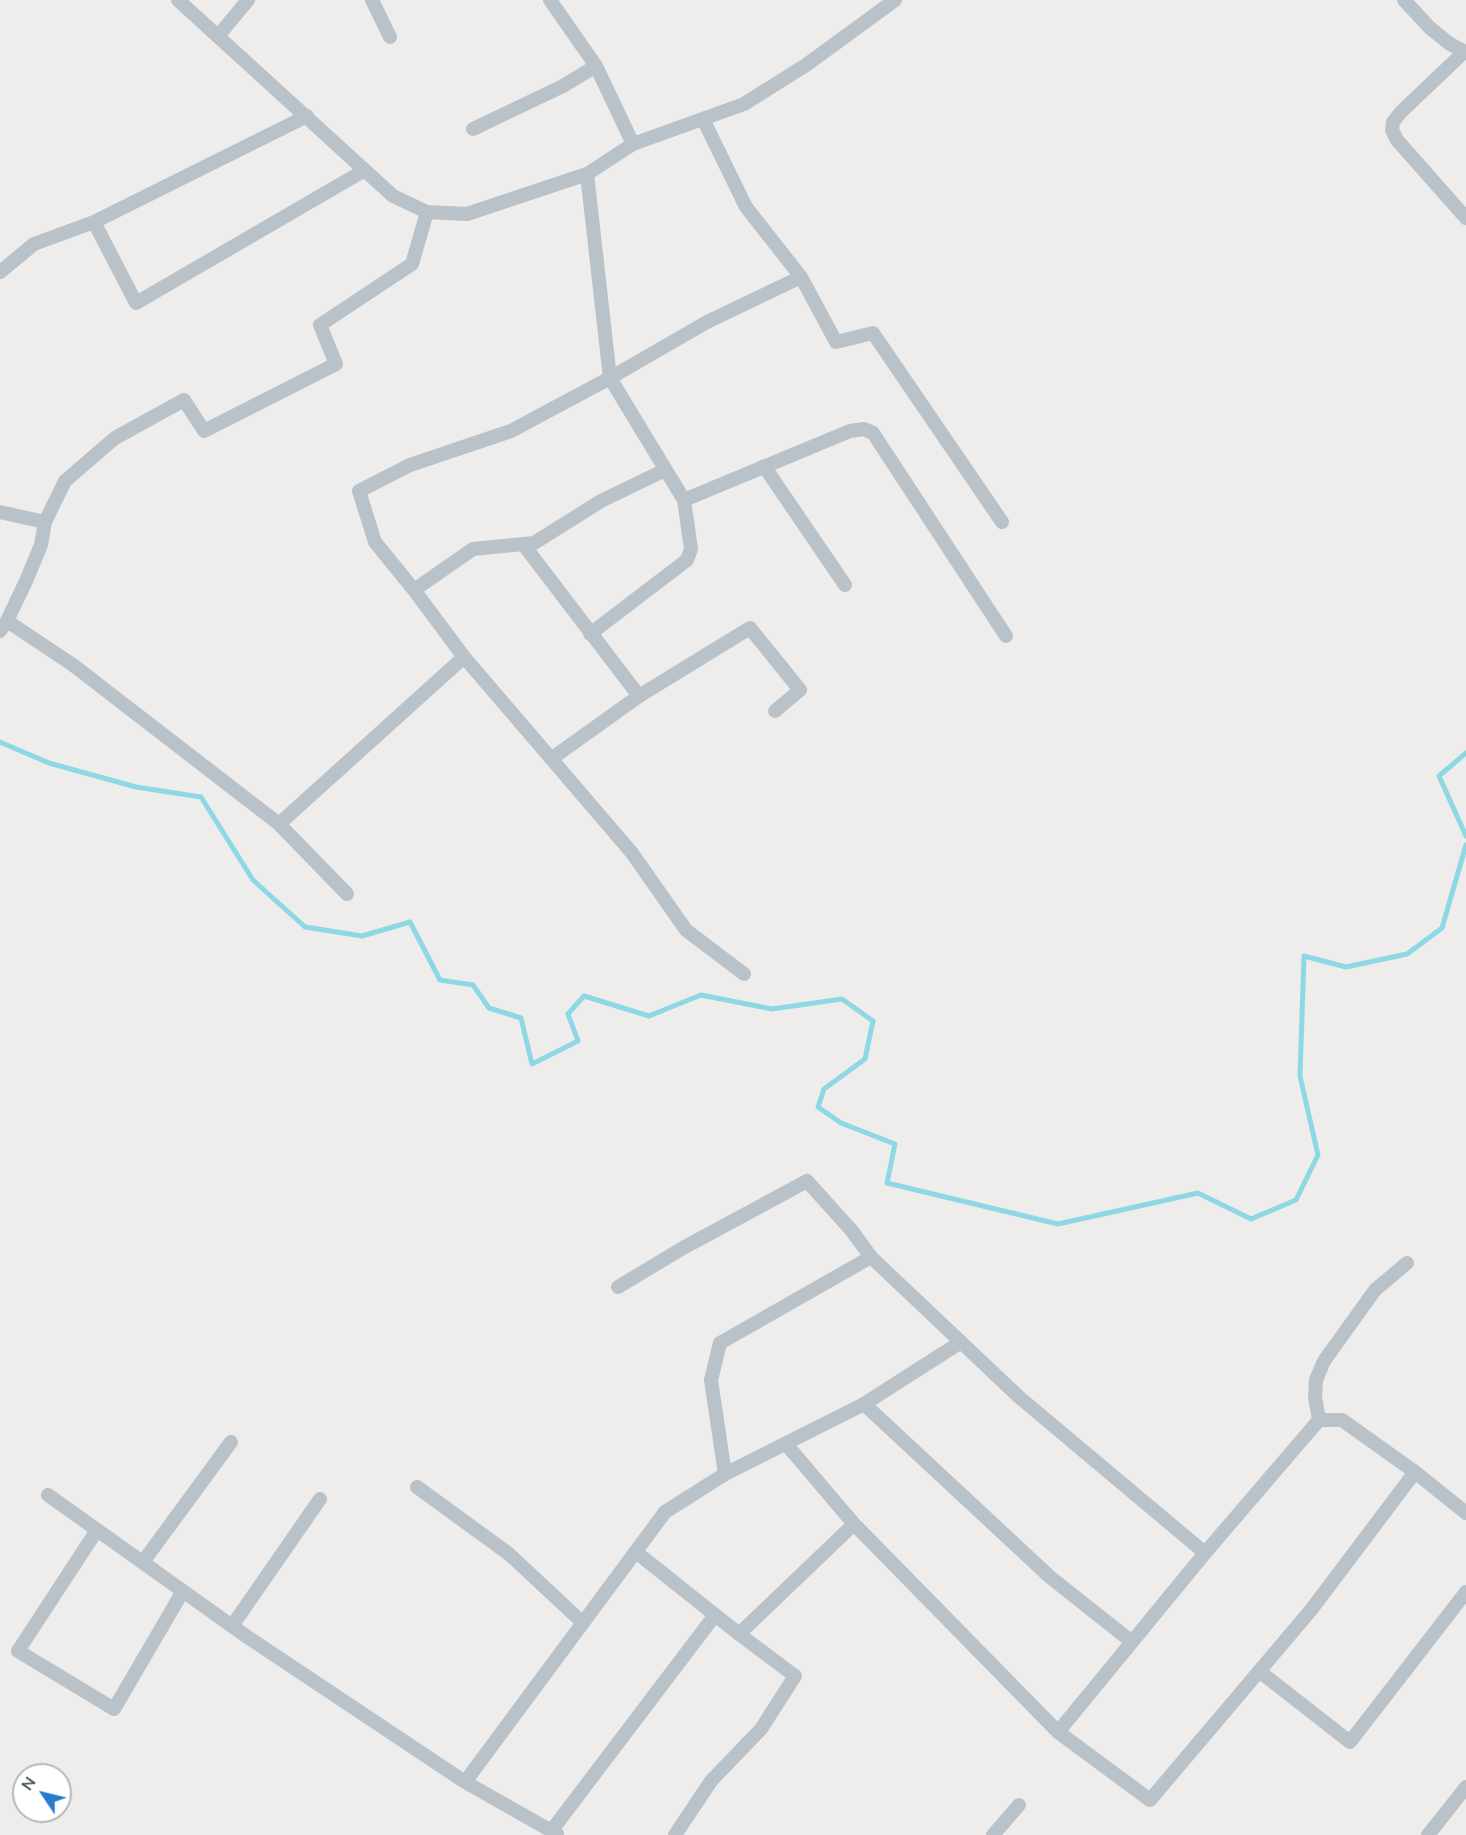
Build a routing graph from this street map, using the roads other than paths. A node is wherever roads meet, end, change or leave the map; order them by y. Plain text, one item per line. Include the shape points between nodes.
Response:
1 (178, 0) edge
2 (248, 0) edge
3 (372, 0) edge
4 (550, 0) edge
5 (895, 0) edge
6 (1404, 0) edge
7 (218, 36) junction
8 (390, 37) dead end
9 (1466, 52) edge
10 (596, 66) junction
11 (307, 116) junction
12 (703, 118) junction
13 (473, 129) dead end
14 (633, 144) junction
15 (365, 170) junction
16 (587, 174) junction
17 (427, 212) junction
18 (1466, 218) edge
19 (94, 222) junction
20 (0, 272) edge
21 (801, 277) junction
22 (610, 378) junction
23 (764, 466) junction
24 (665, 470) junction
25 (684, 500) junction
26 (0, 512) edge
27 (45, 522) junction
28 (1002, 522) dead end
29 (523, 544) junction
30 (845, 585) dead end
31 (414, 590) junction
32 (4, 626) edge
33 (591, 634) junction
34 (1006, 636) dead end
35 (464, 657) junction
36 (639, 696) junction
37 (775, 711) dead end
38 (551, 759) junction
39 (279, 824) junction
40 (347, 894) dead end
41 (744, 974) dead end
42 (872, 1257) junction
43 (1407, 1263) dead end
44 (618, 1287) dead end
45 (961, 1342) junction
46 (864, 1404) junction
47 (1319, 1420) junction
48 (231, 1442) dead end
49 (786, 1444) junction
50 (1414, 1472) junction
51 (725, 1474) junction
52 (417, 1487) dead end
53 (48, 1495) dead end
54 (320, 1499) dead end
55 (1466, 1513) edge
56 (854, 1524) junction
57 (97, 1530) junction
58 (636, 1552) junction
59 (1205, 1553) junction
60 (142, 1562) junction
61 (183, 1591) junction
62 (1466, 1592) edge
63 (715, 1615) junction
64 (583, 1623) junction
65 (232, 1626) junction
66 (739, 1634) junction
67 (1132, 1642) junction
68 (1259, 1671) junction
69 (1058, 1732) junction
70 (465, 1782) junction
71 (1464, 1792) edge
72 (1019, 1805) dead end
73 (555, 1832) edge
74 (675, 1835) edge
75 (993, 1835) edge
76 (1428, 1835) edge

1 - 7 street
2 - 7 street
3 - 8 street
4 - 10 street
5 - 12 street via 806,65 744,104
6 - 9 street via 1430,28
7 - 11 street
9 - 18 street via 1401,112 1392,130
10 - 13 street
10 - 14 street
11 - 15 street
11 - 19 street
12 - 14 street
12 - 21 street via 746,207
14 - 16 street
15 - 17 street via 393,196
15 - 19 street via 136,303
16 - 17 street via 468,214
16 - 22 street
17 - 27 street via 412,264 320,325 336,364 204,431 184,400 115,438 64,481
19 - 20 street via 34,244
21 - 22 street via 707,322
21 - 28 street via 836,342 873,333
22 - 24 street
22 - 31 street via 511,431 410,465 359,492 375,542
23 - 25 street
23 - 30 street
23 - 34 street via 850,431 864,429 873,433
24 - 25 street
24 - 29 street via 601,501 534,543
25 - 33 street via 691,549 687,560
26 - 27 street
27 - 32 street via 41,545
29 - 31 street via 473,549
29 - 33 street
31 - 35 street
32 - 39 street via 73,665
33 - 36 street
35 - 38 street
35 - 39 street
36 - 37 street via 750,627 800,690
36 - 38 street
38 - 41 street via 632,853 686,930
39 - 40 street
42 - 44 street via 807,1181
42 - 45 street
42 - 51 street via 720,1343 711,1380
43 - 47 street via 1375,1290 1324,1361 1316,1380
45 - 46 street
45 - 59 street via 1019,1397
46 - 49 street
46 - 67 street via 1050,1577
47 - 50 street via 1342,1420
47 - 59 street
48 - 60 street
49 - 51 street
49 - 56 street
50 - 55 street
50 - 68 street via 1311,1611
51 - 58 street via 665,1512
52 - 64 street via 509,1554
53 - 57 street
54 - 65 street
56 - 66 street
56 - 69 street
57 - 60 street
57 - 61 street via 18,1651 114,1709
58 - 63 street
58 - 64 street
59 - 67 street
60 - 61 street
61 - 65 street
62 - 68 street via 1350,1742
63 - 66 street
63 - 73 street
64 - 70 street
65 - 70 street
66 - 74 street via 795,1677 761,1729 711,1781
67 - 69 street
68 - 69 street via 1150,1800
70 - 73 street
71 - 76 street
72 - 75 street

